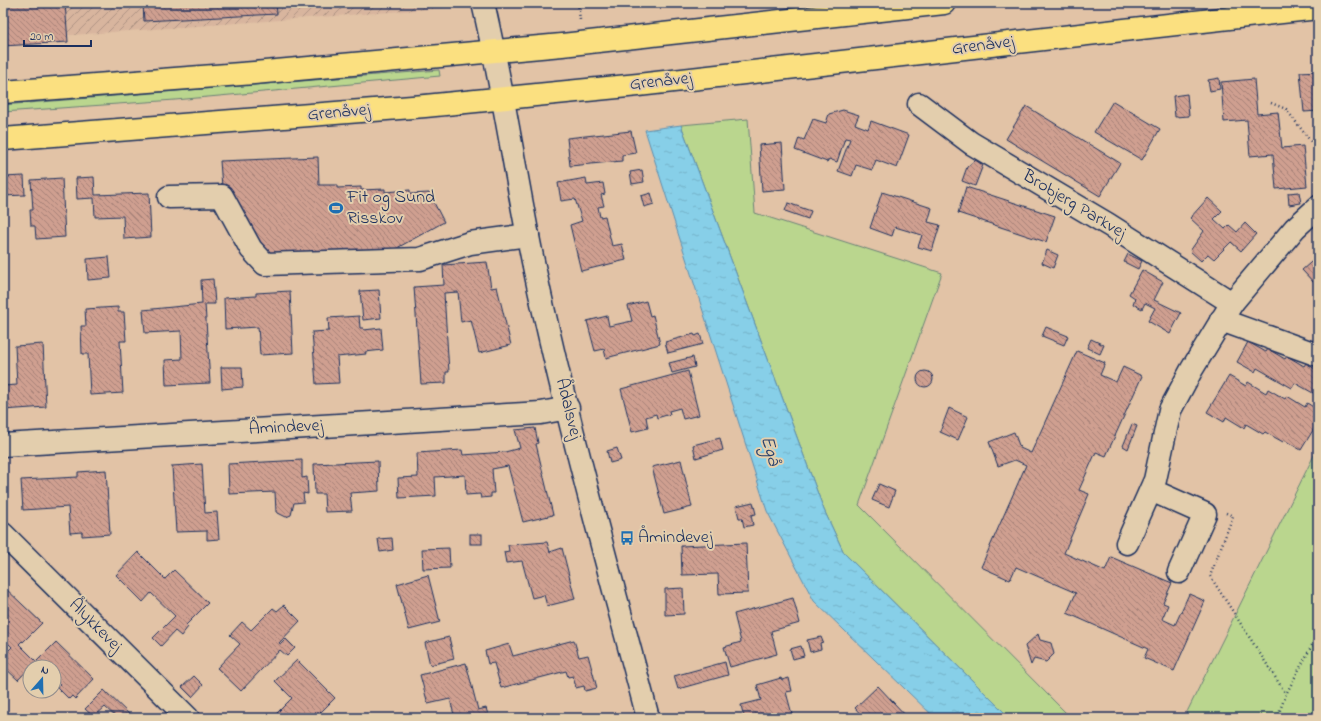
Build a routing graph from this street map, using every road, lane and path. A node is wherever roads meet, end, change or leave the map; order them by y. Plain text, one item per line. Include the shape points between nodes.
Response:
1 (483, 3) edge
2 (944, 3) edge
3 (1318, 8) edge
4 (494, 50) junction
5 (3, 92) edge
6 (502, 97) junction
7 (919, 104) dead end
8 (1271, 104) dead end
9 (3, 139) edge
10 (1318, 151) edge
11 (169, 197) dead end
12 (1318, 207) edge
13 (528, 235) junction
14 (1226, 312) junction
15 (1318, 355) edge
16 (568, 408) junction
17 (3, 445) edge
18 (1151, 490) junction
19 (1219, 510) dead end
20 (3, 534) edge
21 (1127, 543) dead end
22 (1179, 572) dead end
23 (1318, 634) edge
24 (1286, 694) junction
25 (188, 718) edge
26 (648, 718) edge
27 (1277, 718) edge

1 - 4 street, Ådalsvej
2 - 4 main road via 630,38
3 - 6 main road, Grenåvej via 638,85
4 - 5 main road via 269,72
4 - 6 street, Ådalsvej
6 - 9 main road, Grenåvej via 426,106
6 - 13 street, Ådalsvej
7 - 14 street, Brobjerg Parkvej via 971,143 1109,225
8 - 10 path via 1286,109
11 - 13 street via 222,196 251,249 265,264 420,259 470,243
12 - 14 street via 1295,228
13 - 16 street, Ådalsvej
14 - 15 street, Brobjerg Parkvej
14 - 18 street via 1170,410
16 - 17 street, Åmindevej via 541,413
16 - 26 street, Ådalsvej
18 - 21 street
18 - 22 street via 1205,514
19 - 24 path via 1233,516 1210,576
20 - 25 street, Ålykkevej
23 - 24 path
24 - 27 path

